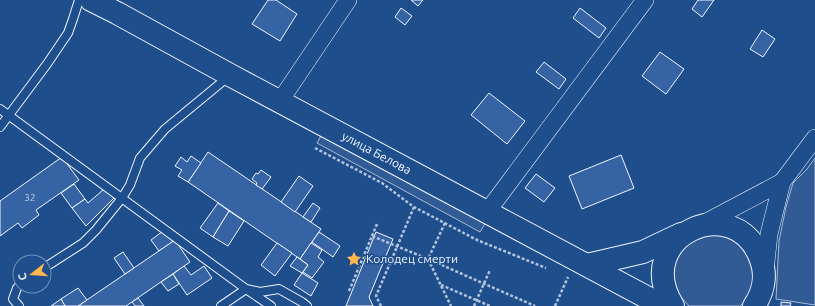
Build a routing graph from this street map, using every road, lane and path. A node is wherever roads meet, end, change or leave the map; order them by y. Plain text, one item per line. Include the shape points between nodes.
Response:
1 (79, 0) edge
2 (91, 0) edge
3 (348, 0) edge
4 (645, 0) edge
5 (123, 6) edge
6 (230, 75) junction
7 (280, 101) junction
8 (0, 109) edge
9 (8, 116) junction
10 (0, 127) edge
11 (815, 138) edge
12 (315, 148) dead end
13 (782, 182) junction
14 (122, 198) junction
15 (414, 207) junction
16 (487, 212) junction
17 (445, 223) junction
18 (377, 224) dead end
19 (697, 227) junction
20 (372, 236) junction
21 (397, 246) junction
22 (428, 259) junction
23 (52, 263) edge
24 (547, 269) dead end
25 (490, 270) dead end
26 (581, 273) junction
27 (764, 276) junction
28 (440, 284) junction
29 (484, 284) junction
30 (246, 289) junction
31 (349, 291) dead end
32 (15, 294) edge
33 (477, 300) junction
34 (19, 306) edge
35 (221, 306) edge
36 (271, 306) edge
37 (307, 306) edge
38 (381, 306) edge
39 (451, 306) edge
40 (474, 306) edge
41 (490, 306) edge
42 (535, 306) edge
43 (556, 306) edge
44 (663, 306) edge
45 (673, 306) edge
46 (754, 306) edge
47 (761, 306) edge

1 - 9 lane via 68,33
2 - 5 main road, улица Белова
3 - 7 street
4 - 16 street
5 - 6 main road, улица Белова
6 - 7 main road, улица Белова
6 - 14 lane via 165,129 140,158
7 - 16 main road, улица Белова
8 - 9 lane
9 - 10 lane
9 - 14 lane
11 - 13 street
12 - 15 path via 382,184
13 - 19 street
13 - 27 street via 769,234
14 - 23 lane via 83,243
14 - 30 lane
15 - 17 path
15 - 21 path
16 - 26 main road, улица Белова
17 - 22 path
17 - 24 path via 477,240
18 - 20 path
19 - 26 main road via 643,252
19 - 27 main road via 720,225 743,234 759,252
19 - 45 main road via 676,240 664,262 664,286
20 - 21 path
20 - 31 path
21 - 22 path
21 - 38 path via 376,296
22 - 28 path
22 - 29 path
25 - 29 path
26 - 43 path via 568,277
26 - 44 main road, улица Белова
27 - 46 main road via 763,288
27 - 47 street
28 - 33 path
28 - 39 path
29 - 33 path
29 - 42 path
30 - 35 lane
30 - 36 lane
30 - 37 lane via 260,292 279,289
32 - 34 lane via 13,299
33 - 40 path
33 - 41 path

